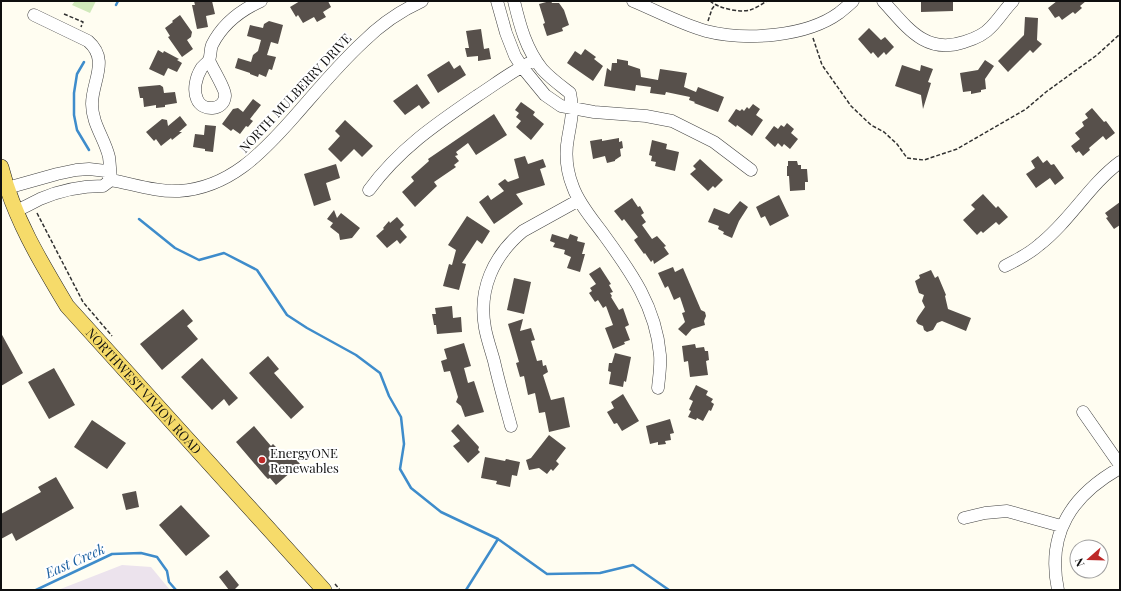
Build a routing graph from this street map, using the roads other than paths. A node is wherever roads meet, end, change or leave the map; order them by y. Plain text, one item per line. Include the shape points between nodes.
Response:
1 (261, 1) edge
2 (422, 1) edge
3 (497, 1) edge
4 (514, 1) edge
5 (633, 1) edge
6 (853, 1) edge
7 (883, 1) edge
8 (1013, 1) edge
9 (34, 15) dead end
10 (208, 60) dead end
11 (536, 60) junction
12 (522, 67) junction
13 (573, 107) junction
14 (1120, 162) edge
15 (1, 167) edge
16 (751, 170) dead end
17 (111, 180) junction
18 (7, 188) junction
19 (369, 190) dead end
20 (579, 200) junction
21 (15, 211) junction
22 (1005, 266) dead end
23 (658, 388) dead end
24 (1083, 412) dead end
25 (511, 426) dead end
26 (1120, 466) edge
27 (964, 518) dead end
28 (1061, 526) junction
29 (324, 590) edge
30 (1058, 590) edge

1 - 10 street via 243,11 224,28 211,47
2 - 17 street, NORTH MULBERRY DRIVE via 395,16 373,33 273,140 245,166 231,175 207,185 180,191 161,190
3 - 12 street via 510,47
4 - 11 street via 522,31
5 - 6 street via 705,30 760,37 819,24 839,13
7 - 8 street via 924,41 953,46 982,35
9 - 17 street via 88,41 93,46 100,62 92,103 93,114 109,156
11 - 12 street
11 - 13 street via 543,70 570,93
12 - 13 street via 545,96 561,106
12 - 19 street via 421,136 396,158
13 - 16 street via 594,112 672,121 714,142
13 - 20 street via 568,139 568,161 569,174
14 - 22 street via 1108,171 1040,245
15 - 18 main road, NORTHWEST VIVION ROAD
17 - 18 street, NORTH MULBERRY DRIVE via 106,171 89,169 57,174
17 - 21 street, NORTH MULBERRY DRIVE via 103,186 72,188
18 - 21 main road, NORTHWEST VIVION ROAD
20 - 23 street via 635,279 645,298 658,340
20 - 25 street via 516,237 500,255 486,284 483,308 485,328
21 - 29 main road, NORTHWEST VIVION ROAD via 34,251 67,306
24 - 26 street
26 - 28 street via 1094,484 1080,498
27 - 28 street via 985,512 1007,511
28 - 30 street via 1055,575

